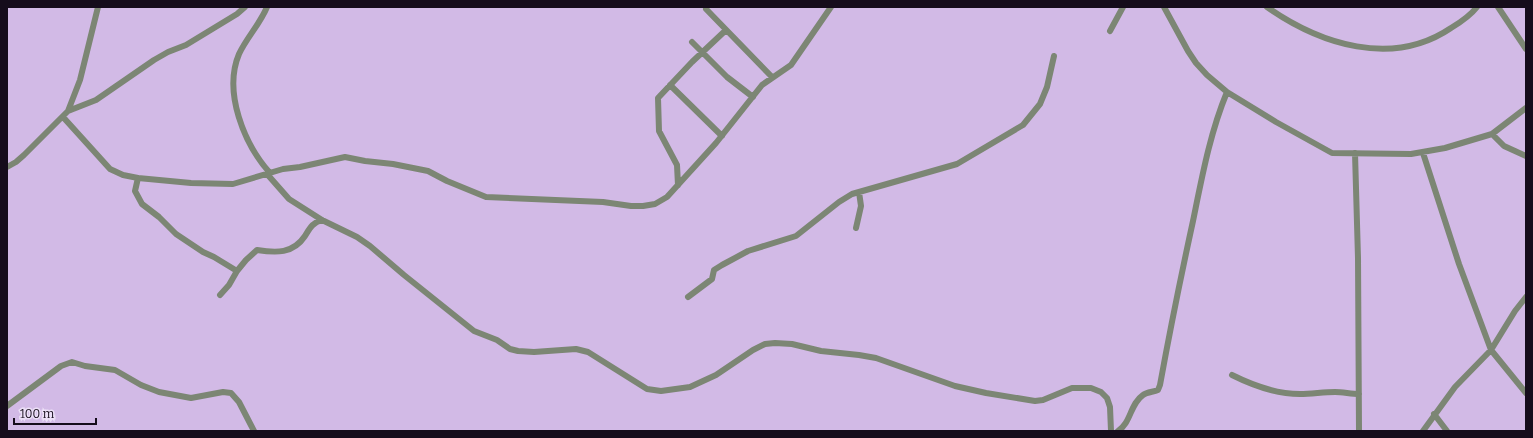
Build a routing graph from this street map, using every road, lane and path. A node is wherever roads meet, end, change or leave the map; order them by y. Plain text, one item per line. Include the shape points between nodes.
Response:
1 (98, 7) edge
2 (245, 7) edge
3 (267, 7) edge
4 (831, 7) edge
5 (1123, 7) edge
6 (1164, 7) edge
7 (1267, 7) edge
8 (1477, 7) edge
9 (1498, 7) edge
10 (706, 9) dead end
11 (726, 30) junction
12 (1110, 31) dead end
13 (692, 42) dead end
14 (1526, 48) edge
15 (702, 53) junction
16 (1054, 56) dead end
17 (772, 77) junction
18 (670, 85) junction
19 (1227, 92) junction
20 (753, 97) junction
21 (1526, 108) edge
22 (68, 111) junction
23 (63, 117) junction
24 (1492, 134) junction
25 (722, 136) junction
26 (1355, 153) junction
27 (1423, 153) junction
28 (1526, 156) edge
29 (7, 167) edge
30 (268, 173) junction
31 (138, 178) junction
32 (678, 185) junction
33 (859, 192) junction
34 (322, 220) junction
35 (856, 228) dead end
36 (237, 271) junction
37 (220, 295) dead end
38 (688, 297) dead end
39 (1526, 297) edge
40 (1490, 350) junction
41 (1232, 375) dead end
42 (1526, 393) edge
43 (1359, 394) junction
44 (7, 406) edge
45 (1434, 414) junction
46 (254, 431) edge
47 (1111, 431) edge
48 (1118, 431) edge
49 (1359, 431) edge
50 (1423, 431) edge
51 (1447, 431) edge

1 - 22 street via 88,51
2 - 22 street via 186,45 154,60 96,100
3 - 30 street via 239,55 232,76 243,130
4 - 17 street via 791,65
5 - 12 street
6 - 19 street via 1196,63
7 - 8 street via 1298,26 1346,45 1357,48 1389,48 1415,45 1431,39 1468,17
9 - 14 street
10 - 11 street
11 - 15 street
11 - 17 street
13 - 15 street
15 - 18 street
15 - 20 street
16 - 33 street via 1040,104 1022,125 957,164
17 - 20 street
18 - 25 street
18 - 32 street via 658,98 659,131 676,164
19 - 26 street via 1332,153
19 - 48 street via 1210,143 1160,385 1158,390 1142,396 1137,401 1128,419
20 - 25 street
21 - 24 street
22 - 23 street
23 - 29 street
23 - 31 street via 110,169 122,175
24 - 27 street
24 - 28 street via 1504,146
25 - 32 street
26 - 27 street
26 - 43 street
27 - 40 street
30 - 31 street via 232,184
30 - 32 street via 346,157 428,171 486,197 603,202 631,206 654,204 668,197
30 - 34 street via 289,199
31 - 36 street via 135,191 142,204 188,243
33 - 35 street via 861,206
33 - 38 street via 839,202 796,236 748,251 714,270 712,279
34 - 36 street via 312,224 304,238 294,247 278,253 258,250
34 - 47 street via 370,246 474,332 518,351 576,349 588,352 647,389 661,391 690,387 716,375 765,344 783,343 876,358 955,386 1035,401 1072,388 1091,388 1107,398
36 - 37 street
39 - 40 street
40 - 42 street
40 - 45 street via 1454,387
41 - 43 street via 1271,391
43 - 49 street
44 - 46 street via 61,366 72,362 115,370 141,385 175,396 191,398 231,393 239,402
45 - 50 street
45 - 51 street

